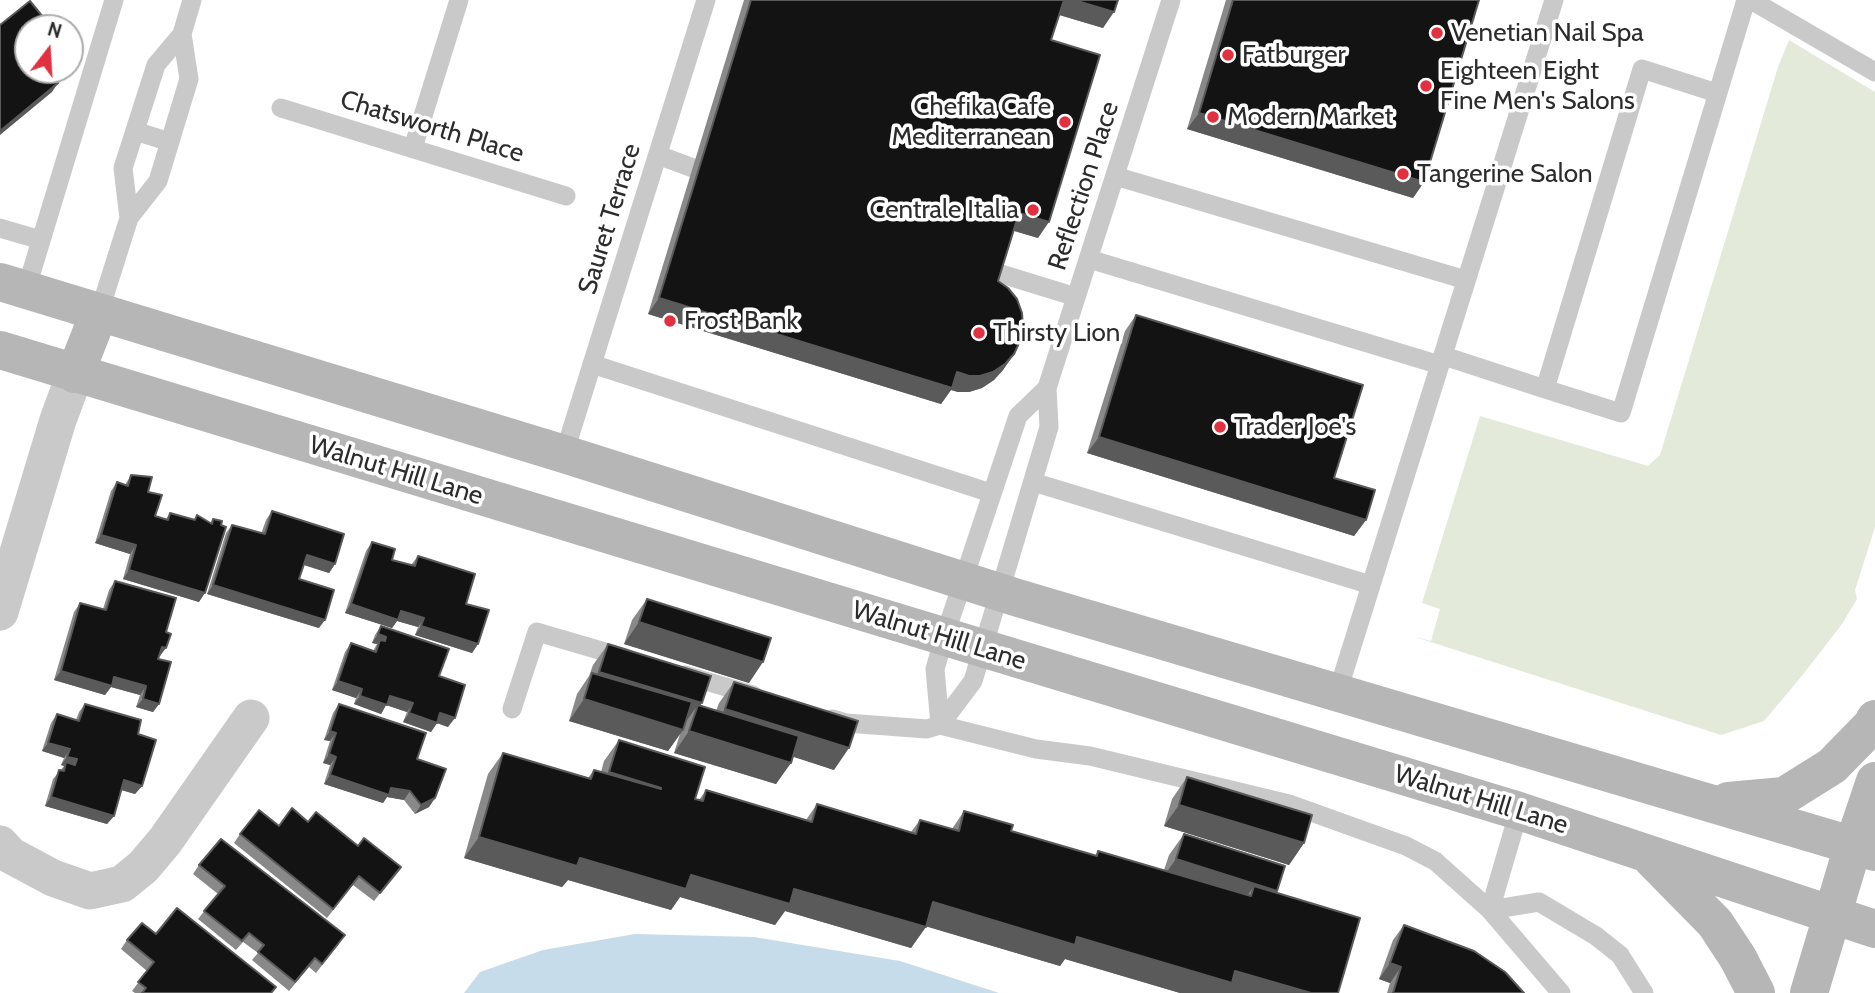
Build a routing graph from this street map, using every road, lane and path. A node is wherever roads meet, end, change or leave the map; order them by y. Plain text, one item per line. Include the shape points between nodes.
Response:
1 (114, 0) edge
2 (192, 0) edge
3 (459, 0) edge
4 (706, 0) edge
5 (1171, 0) edge
6 (1554, 0) edge
7 (1749, 0) edge
8 (182, 34) junction
9 (1875, 72) edge
10 (1717, 93) junction
11 (281, 108) dead end
12 (135, 131) junction
13 (170, 142) junction
14 (413, 148) junction
15 (657, 155) junction
16 (693, 168) dead end
17 (1115, 176) junction
18 (566, 196) dead end
19 (130, 218) junction
20 (0, 228) edge
21 (41, 240) junction
22 (1089, 260) junction
23 (995, 272) edge
24 (1466, 280) junction
25 (13, 286) edge
26 (1076, 298) junction
27 (99, 313) junction
28 (0, 351) edge
29 (1442, 361) junction
30 (592, 365) junction
31 (75, 374) junction
32 (1047, 388) junction
33 (1545, 388) junction
34 (564, 454) junction
35 (1033, 482) junction
36 (991, 493) junction
37 (1371, 585) junction
38 (981, 587) junction
39 (0, 612) edge
40 (944, 638) junction
41 (982, 649) junction
42 (644, 663) edge
43 (671, 671) edge
44 (1337, 694) junction
45 (765, 699) edge
46 (512, 709) dead end
47 (819, 715) edge
48 (251, 719) dead end
49 (1875, 719) edge
50 (940, 725) junction
51 (1875, 781) edge
52 (1708, 803) junction
53 (1519, 811) junction
54 (0, 844) edge
55 (1864, 849) edge
56 (1646, 853) junction
57 (1490, 911) junction
58 (1832, 915) junction
59 (1875, 929) edge
60 (1561, 993) edge
61 (1644, 993) edge
62 (1756, 993) edge
63 (1809, 993) edge

1 - 21 lane
2 - 8 lane
3 - 14 lane
4 - 15 lane, Sauret Terrace
5 - 17 lane, Reflection Place
6 - 24 lane
7 - 9 lane
7 - 10 lane
8 - 12 lane via 156,65
8 - 13 lane via 189,79
10 - 33 lane via 1642,69
10 - 33 lane via 1621,413
11 - 14 lane, Chatsworth Place
12 - 13 lane
12 - 19 lane via 123,168
13 - 19 lane via 158,181
14 - 18 lane, Chatsworth Place
15 - 16 lane
15 - 30 lane, Sauret Terrace
17 - 22 lane, Reflection Place
17 - 24 lane
19 - 27 lane
20 - 21 lane
21 - 25 lane
22 - 26 lane, Reflection Place
22 - 29 lane
23 - 26 lane
24 - 29 lane
25 - 27 main road
26 - 32 lane, Reflection Place
27 - 31 main road
27 - 34 main road
28 - 31 main road, Walnut Hill Lane
29 - 33 lane
29 - 37 lane
30 - 34 lane, Sauret Terrace
30 - 36 lane
31 - 39 street
31 - 40 main road, Walnut Hill Lane
32 - 35 lane, Reflection Place via 1049,427
32 - 36 lane, Reflection Place via 1018,416
34 - 38 main road
35 - 37 lane
35 - 38 lane, Reflection Place
36 - 38 lane, Reflection Place
37 - 44 lane
38 - 40 lane, Reflection Place
38 - 41 lane, Reflection Place
38 - 44 main road
40 - 41 main road, Walnut Hill Lane
40 - 50 lane, Reflection Place via 935,669
41 - 50 lane, Reflection Place via 972,681
41 - 53 main road, Walnut Hill Lane
42 - 46 lane via 537,632
43 - 45 lane
44 - 52 main road
47 - 50 lane via 846,723 927,729
48 - 54 street via 165,841 122,884 90,891 53,878 10,855
49 - 52 main road via 1832,766 1784,796
50 - 57 lane via 1289,804 1435,861
51 - 55 main road
52 - 55 main road
53 - 56 main road, Walnut Hill Lane
53 - 57 lane
55 - 58 main road
56 - 58 main road, Walnut Hill Lane
56 - 62 main road via 1715,923
57 - 60 lane
57 - 61 lane via 1539,902 1620,955
58 - 59 main road, Walnut Hill Lane
58 - 63 main road

